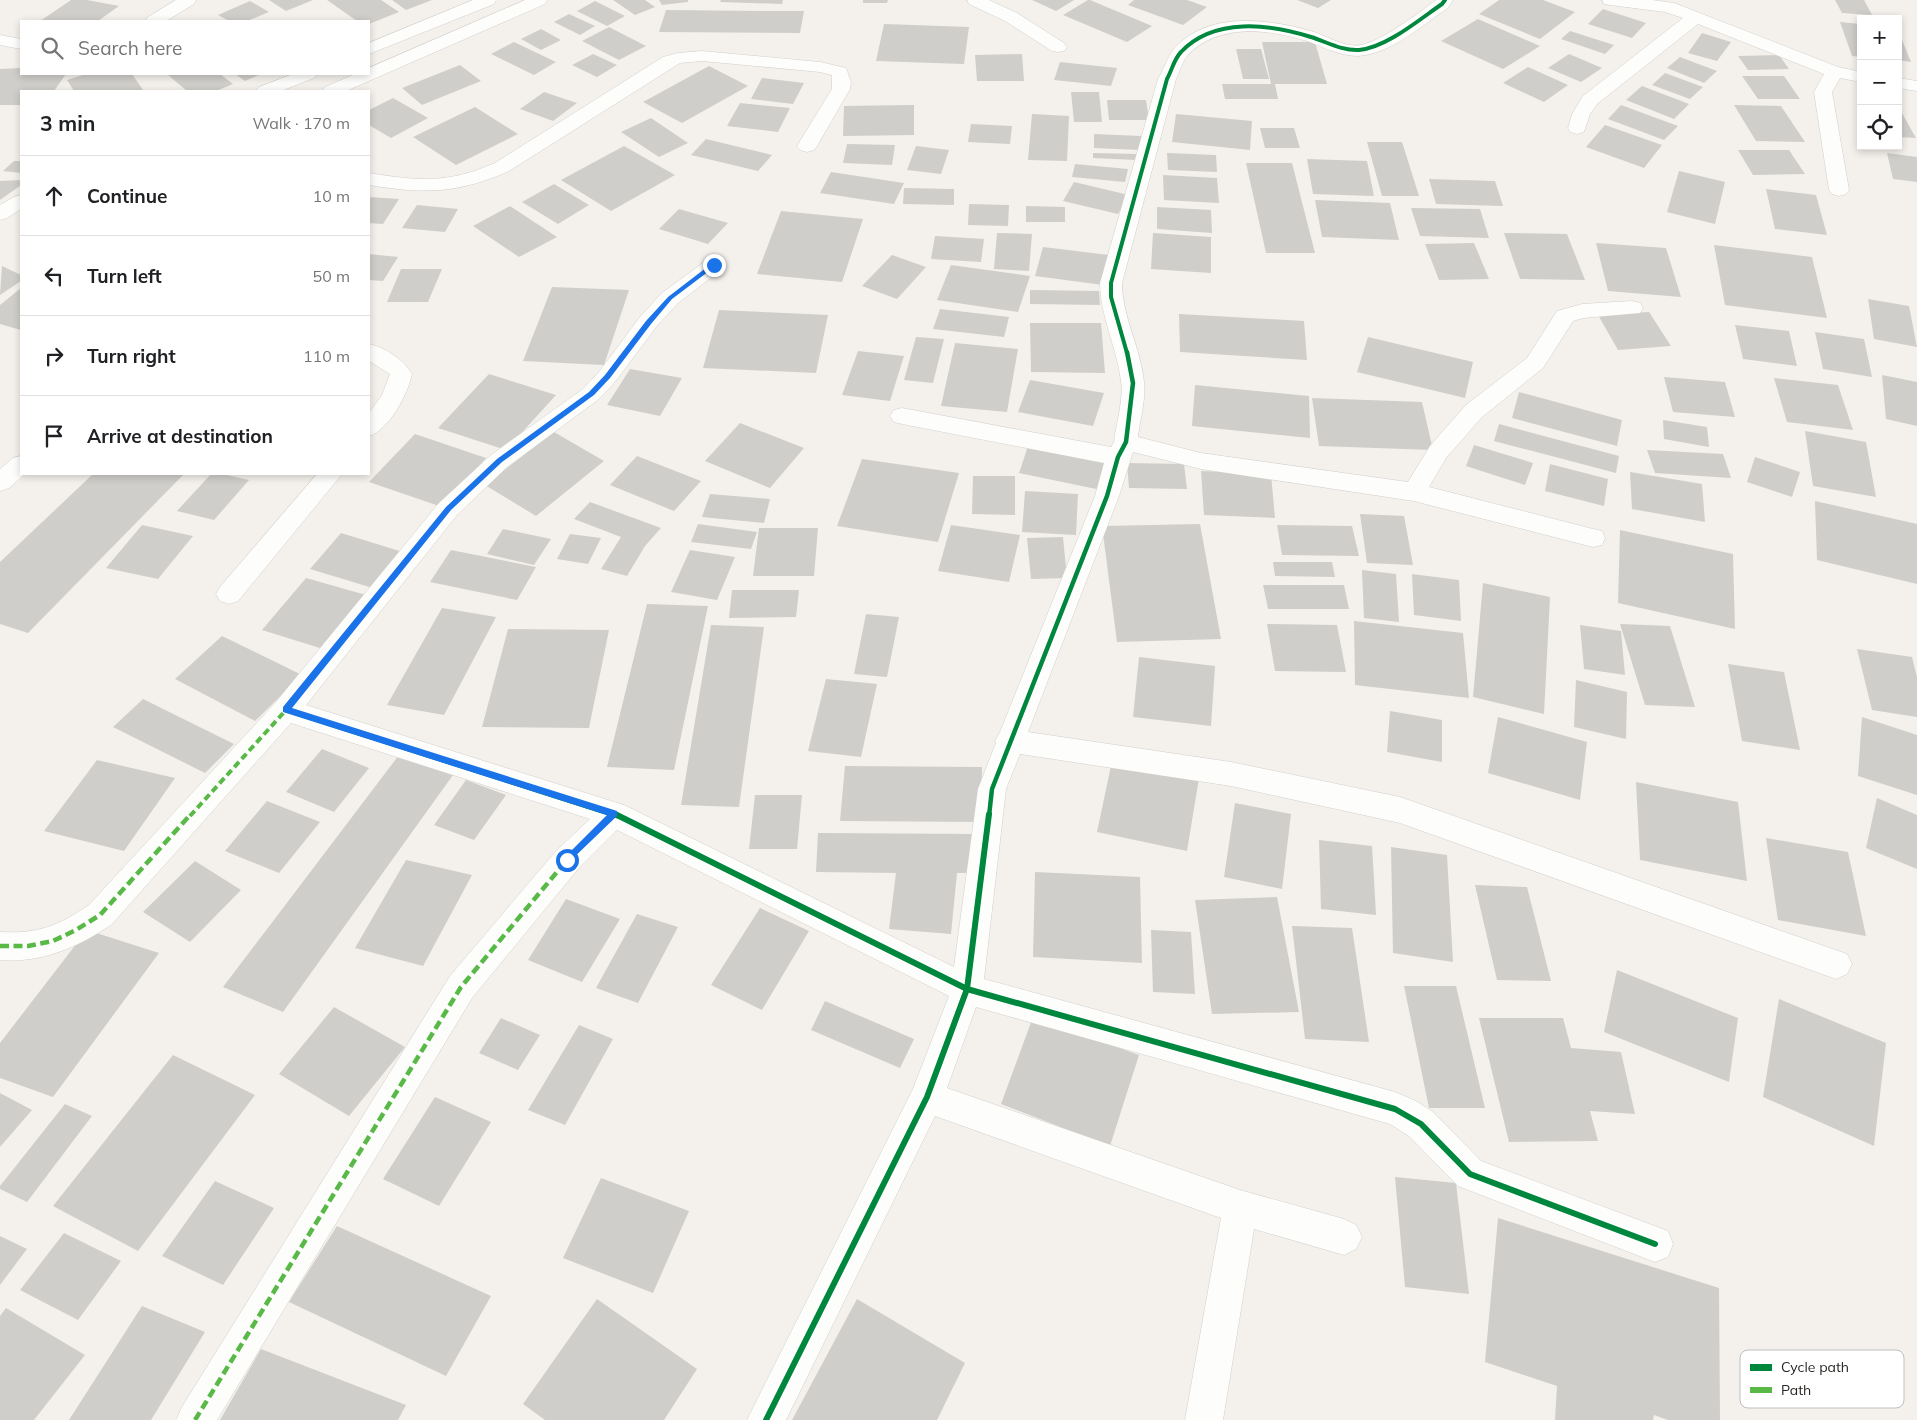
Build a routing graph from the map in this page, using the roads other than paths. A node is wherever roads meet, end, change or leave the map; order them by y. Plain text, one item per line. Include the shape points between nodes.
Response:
1 (188, 0) edge
2 (488, 0) edge
3 (538, 0) edge
4 (975, 0) edge
5 (1445, 0) edge
6 (1610, 0) edge
7 (1696, 17) junction
8 (156, 20) edge
9 (0, 40) edge
10 (20, 44) edge
11 (1058, 47) dead end
12 (370, 49) edge
13 (1834, 72) junction
14 (370, 74) edge
15 (306, 75) edge
16 (367, 75) edge
17 (1857, 76) edge
18 (1902, 84) edge
19 (1917, 86) edge
20 (268, 90) edge
21 (332, 90) edge
22 (1577, 128) dead end
23 (807, 146) dead end
24 (370, 179) edge
25 (1840, 190) dead end
26 (20, 202) edge
27 (0, 214) edge
28 (714, 265) dead end
29 (1632, 308) dead end
30 (370, 352) edge
31 (902, 416) dead end
32 (370, 427) edge
33 (1122, 449) junction
34 (20, 465) edge
35 (329, 475) edge
36 (0, 482) edge
37 (1414, 492) junction
38 (1593, 538) dead end
39 (229, 594) dead end
40 (286, 710) junction
41 (1009, 742) junction
42 (614, 814) junction
43 (0, 946) edge
44 (1836, 964) dead end
45 (967, 989) junction
46 (927, 1096) junction
47 (1240, 1207) junction
48 (1344, 1237) dead end
49 (1655, 1244) dead end
50 (195, 1420) edge
51 (766, 1420) edge
52 (1204, 1420) edge

1 - 8 street
2 - 12 street
3 - 14 street
4 - 11 street via 1011,17
5 - 33 street via 1366,49 1342,48 1271,26 1235,27 1200,35 1180,53 1167,79 1111,284 1111,297 1133,383
6 - 7 street via 1668,8
7 - 13 street
7 - 22 street via 1590,100
9 - 10 street
13 - 17 street
13 - 25 street via 1823,92
15 - 20 street
16 - 21 street
18 - 19 street
23 - 24 street via 841,89 840,72 820,67 702,56 669,61 484,176 439,187
26 - 27 street
28 - 40 street via 670,298 591,394 499,460 448,508
29 - 37 street via 1582,311 1566,316 1535,364 1474,411 1438,452
30 - 32 street via 397,368 401,374 390,402
31 - 33 street
33 - 37 street
33 - 41 street via 1107,496
34 - 36 street
35 - 39 street
37 - 38 street
40 - 42 street
40 - 43 street via 100,915 74,933 45,944
41 - 44 street via 1231,774 1400,810
41 - 45 street via 992,789
42 - 45 street
42 - 50 street via 554,874 461,987
45 - 46 street
45 - 49 street via 1401,1112 1420,1124 1470,1174
46 - 47 street
46 - 51 street
47 - 48 street
47 - 52 street

